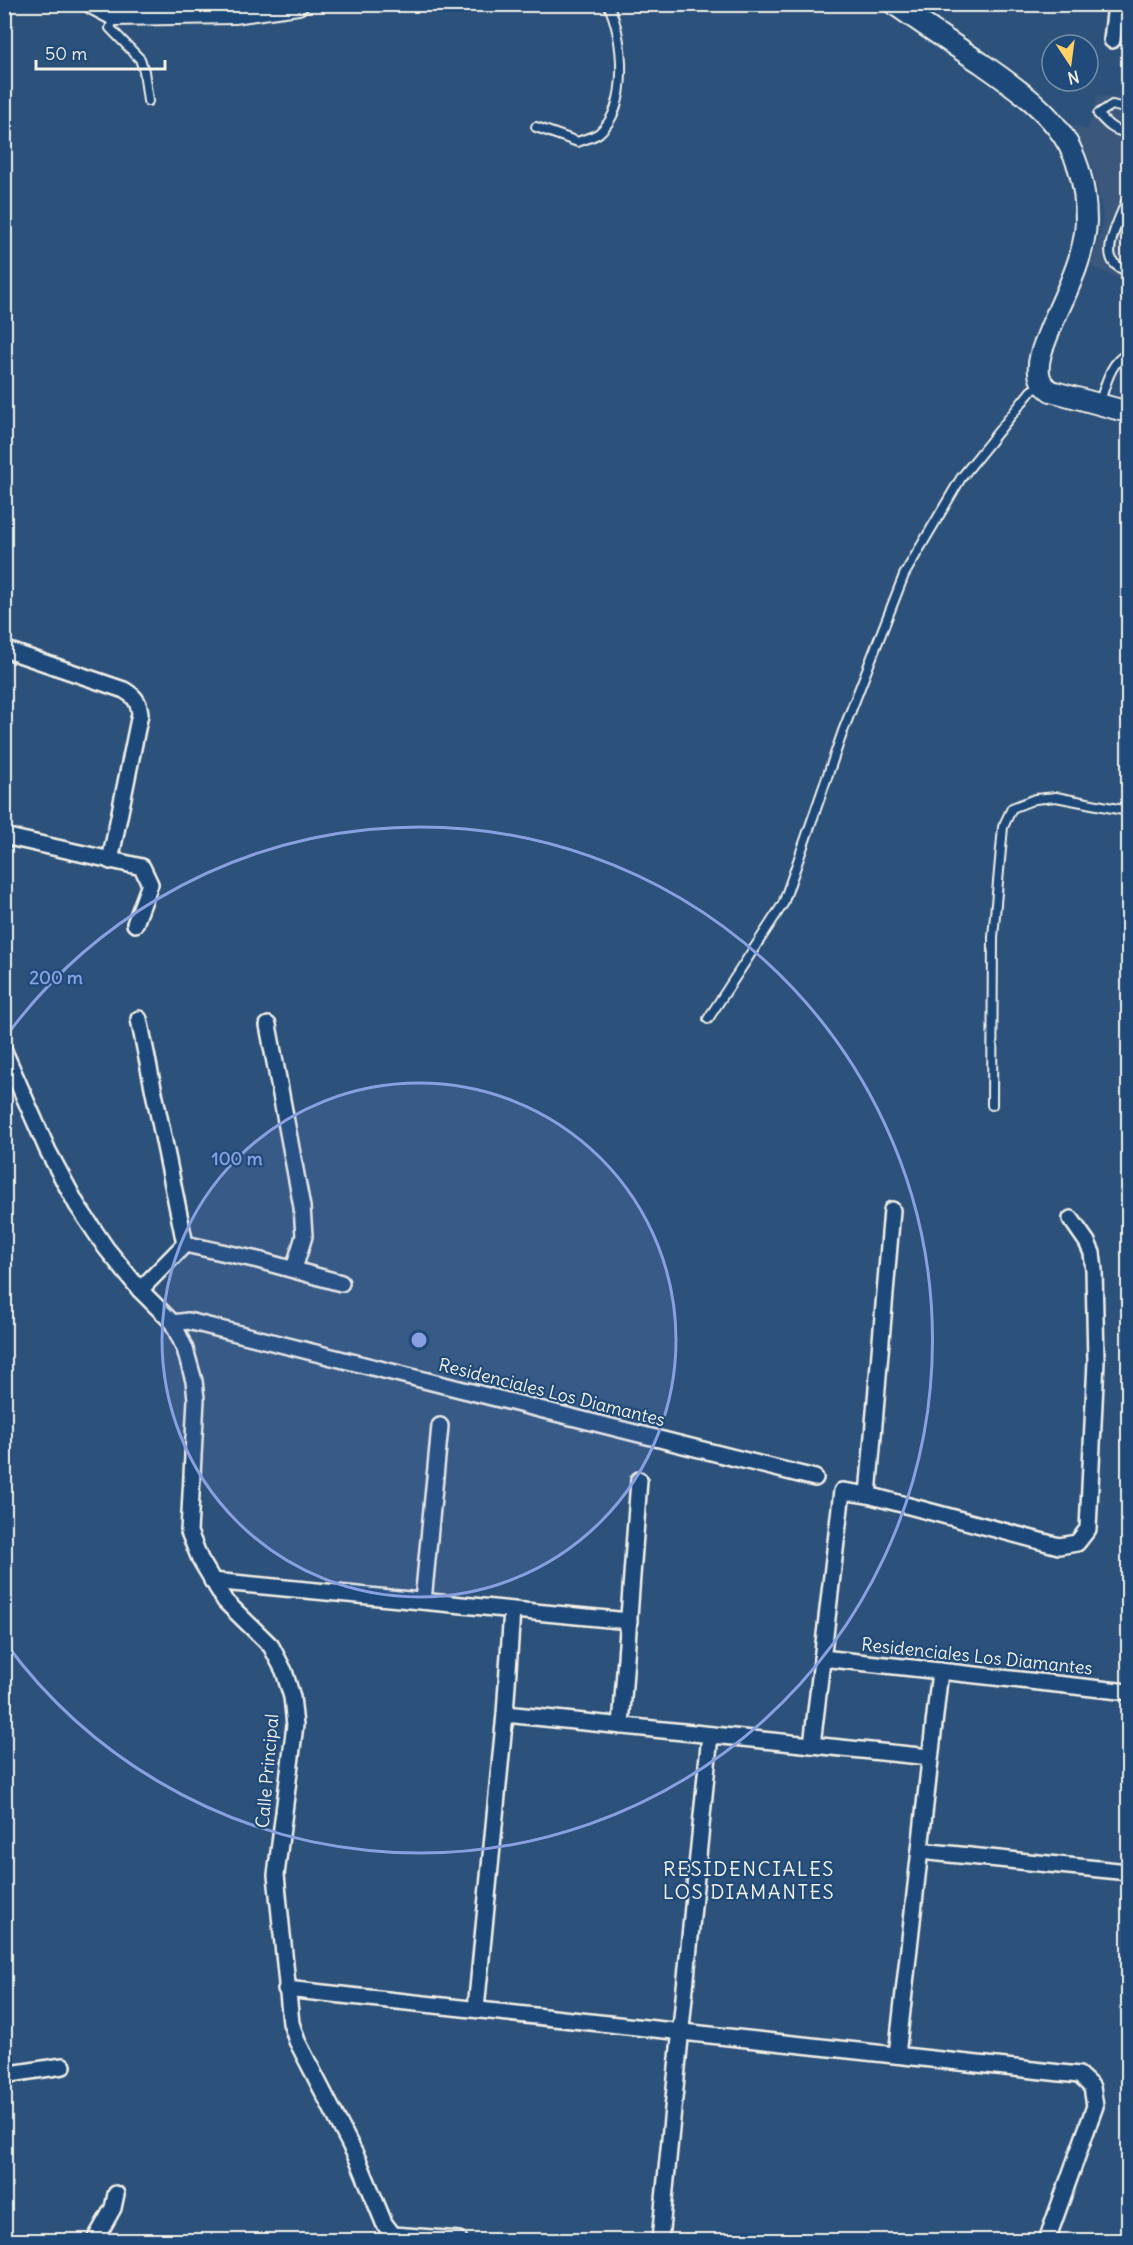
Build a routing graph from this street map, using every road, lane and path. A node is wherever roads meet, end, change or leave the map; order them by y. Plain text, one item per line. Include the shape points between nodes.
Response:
1 (93, 4) edge
2 (298, 4) edge
3 (608, 4) edge
4 (894, 4) edge
5 (1116, 4) edge
6 (114, 15) junction
7 (1112, 40) dead end
8 (148, 101) dead end
9 (1128, 109) edge
10 (536, 127) dead end
11 (1128, 132) edge
12 (1128, 197) edge
13 (1128, 272) edge
14 (1128, 353) edge
15 (1042, 384) junction
16 (1099, 405) junction
17 (1128, 412) edge
18 (4, 650) edge
19 (1128, 812) edge
20 (4, 836) edge
21 (110, 861) junction
22 (135, 924) dead end
23 (708, 1018) dead end
24 (139, 1019) dead end
25 (268, 1025) dead end
26 (4, 1051) edge
27 (992, 1105) dead end
28 (891, 1210) dead end
29 (1071, 1219) dead end
30 (185, 1244) junction
31 (294, 1269) junction
32 (341, 1283) dead end
33 (140, 1290) junction
34 (172, 1323) junction
35 (440, 1426) dead end
36 (815, 1478) dead end
37 (639, 1480) dead end
38 (868, 1495) junction
39 (212, 1581) junction
40 (423, 1601) junction
41 (512, 1610) junction
42 (628, 1622) junction
43 (822, 1658) junction
44 (940, 1671) junction
45 (1128, 1692) edge
46 (505, 1714) junction
47 (621, 1726) junction
48 (710, 1735) junction
49 (812, 1745) junction
50 (930, 1757) junction
51 (920, 1851) junction
52 (1128, 1872) edge
53 (286, 1989) junction
54 (476, 2009) junction
55 (681, 2032) junction
56 (897, 2055) junction
57 (63, 2066) dead end
58 (4, 2075) edge
59 (116, 2194) dead end
60 (392, 2238) edge
61 (95, 2241) edge
62 (459, 2241) edge
63 (660, 2241) edge
64 (1047, 2241) edge

1 - 6 street
2 - 6 street via 234,13
3 - 10 lane via 616,20 621,70 613,116 598,134 578,142
4 - 15 street via 1042,109 1077,162 1086,224 1080,255 1040,355
5 - 7 street
6 - 8 lane via 110,28 140,60
9 - 11 lane via 1112,105 1098,114 1109,127
12 - 13 lane via 1110,243 1111,257
14 - 16 lane via 1117,359
15 - 16 street via 1051,391
15 - 23 lane via 1031,391 961,478 904,575 843,731 783,904
16 - 17 street
18 - 21 street via 124,690 140,705
19 - 27 lane via 1056,797 1035,799 1012,808 1003,827 993,937
20 - 21 street
21 - 22 street via 142,867 147,875 150,884
24 - 30 street
25 - 31 street via 302,1207 304,1236
26 - 33 street via 48,1151 77,1205
28 - 38 street
29 - 38 street via 1092,1253 1097,1323 1090,1524 1085,1535 1077,1543 1059,1546
30 - 31 street
30 - 33 street
31 - 32 street
33 - 34 street
34 - 36 street, Residenciales Los Diamantes via 188,1321
34 - 39 street, Calle Principal via 190,1365 196,1399 189,1532
35 - 40 street
37 - 42 street
38 - 43 street via 844,1490 840,1494
39 - 40 street
39 - 53 street, Calle Principal via 225,1601 271,1646 292,1697 295,1725 276,1875
40 - 41 street
41 - 42 street
41 - 46 street
42 - 47 street
43 - 44 street, Residenciales Los Diamantes
43 - 49 street
44 - 45 street, Residenciales Los Diamantes
44 - 50 street
46 - 47 street
46 - 54 street
47 - 48 street
48 - 49 street
48 - 55 street
49 - 50 street
50 - 51 street
51 - 52 street
51 - 56 street
53 - 54 street
53 - 60 street, Calle Principal via 297,2042
54 - 55 street
55 - 56 street
55 - 63 street
56 - 64 street via 1079,2075 1088,2081 1095,2106
57 - 58 street
59 - 61 street
60 - 62 street

